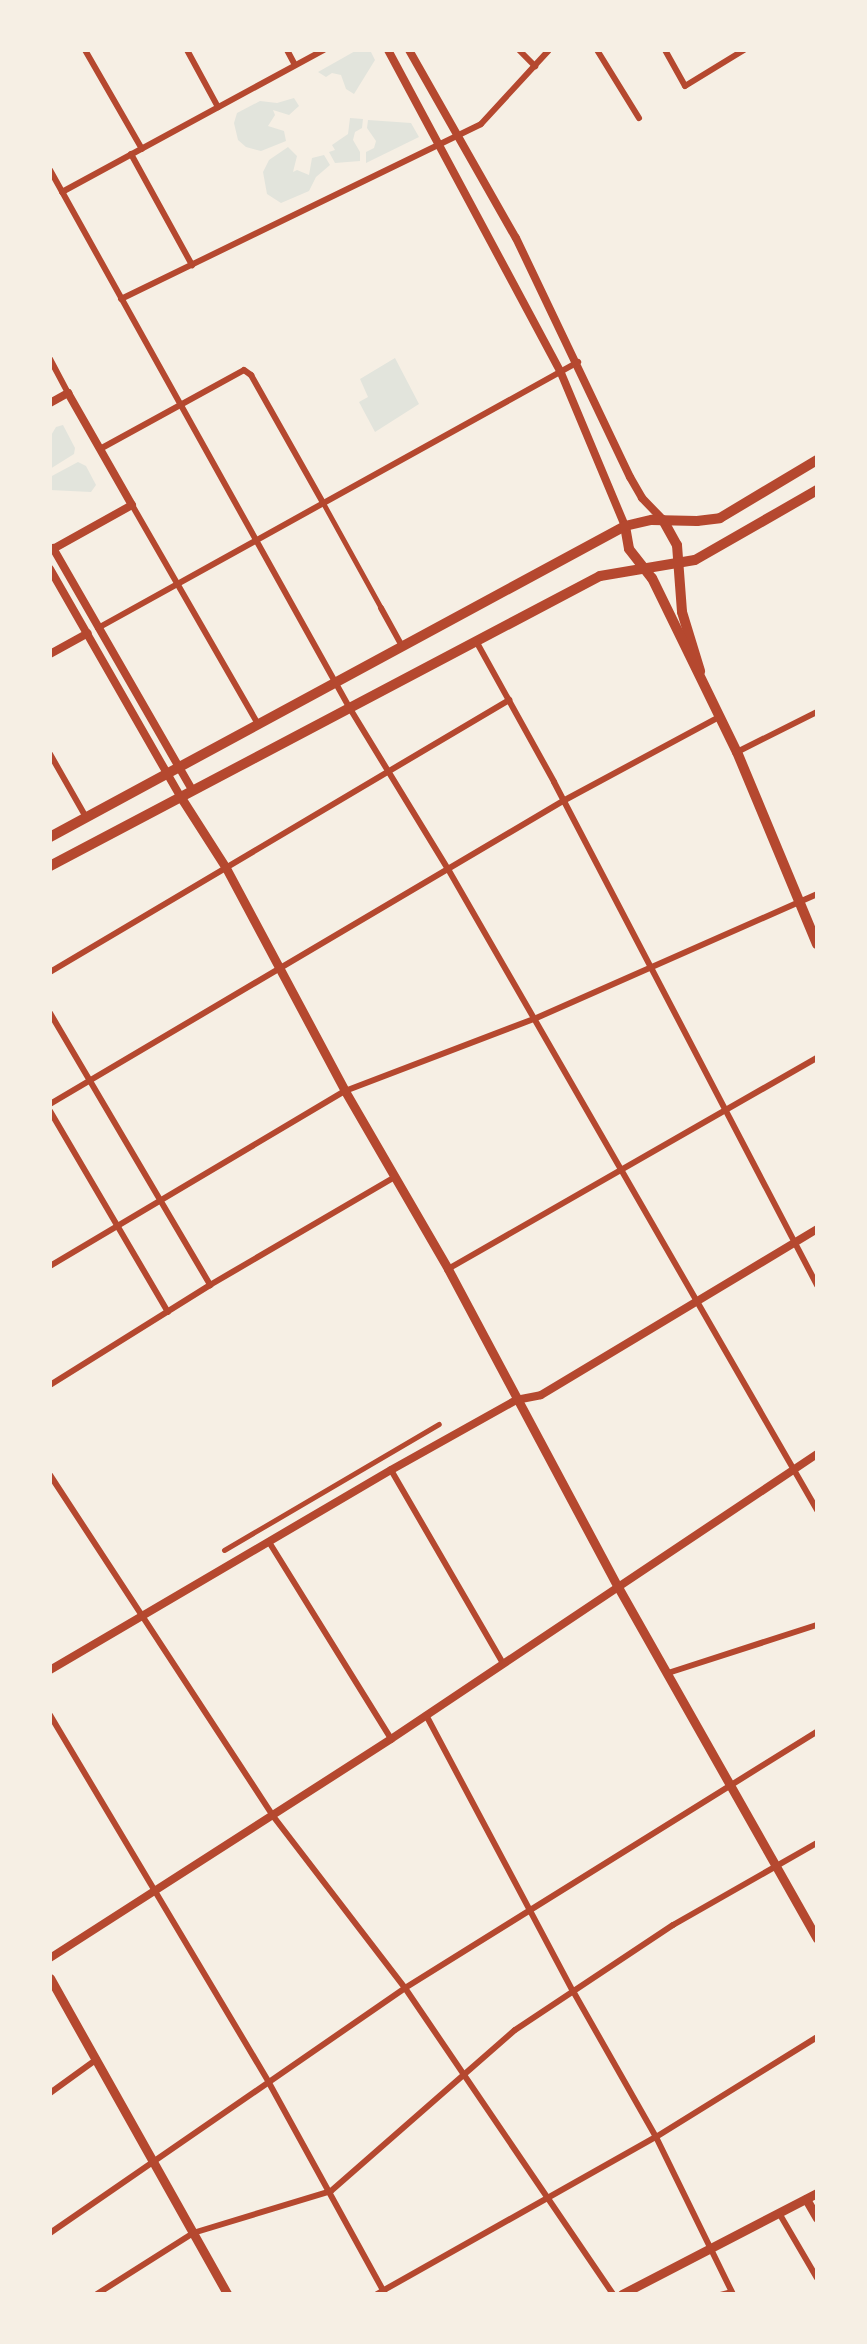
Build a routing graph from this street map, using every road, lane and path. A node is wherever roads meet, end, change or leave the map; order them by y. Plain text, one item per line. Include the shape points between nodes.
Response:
1 (85, 50) edge
2 (187, 50) edge
3 (287, 50) edge
4 (324, 50) edge
5 (388, 50) edge
6 (409, 50) edge
7 (519, 50) edge
8 (549, 50) edge
9 (597, 50) edge
10 (665, 50) edge
11 (744, 50) edge
12 (295, 65) junction
13 (535, 66) junction
14 (218, 107) junction
15 (639, 118) dead end
16 (459, 136) junction
17 (441, 146) junction
18 (142, 149) junction
19 (131, 154) junction
20 (50, 170) edge
21 (62, 192) junction
22 (192, 265) junction
23 (121, 299) junction
24 (50, 359) edge
25 (578, 362) junction
26 (561, 373) junction
27 (68, 393) junction
28 (50, 403) edge
29 (181, 405) junction
30 (100, 449) junction
31 (817, 460) edge
32 (817, 490) edge
33 (323, 503) junction
34 (132, 505) junction
35 (663, 520) junction
36 (625, 526) junction
37 (258, 538) junction
38 (52, 549) edge
39 (678, 564) junction
40 (644, 567) junction
41 (50, 569) edge
42 (179, 583) junction
43 (381, 608) joint
44 (97, 629) junction
45 (86, 634) junction
46 (476, 641) junction
47 (402, 646) junction
48 (50, 654) edge
49 (700, 673) junction
50 (337, 682) junction
51 (509, 700) junction
52 (349, 707) junction
53 (817, 712) edge
54 (719, 717) junction
55 (258, 724) junction
56 (737, 752) junction
57 (50, 754) edge
58 (173, 770) junction
59 (391, 772) junction
60 (192, 790) junction
61 (180, 796) junction
62 (563, 801) junction
63 (86, 817) junction
64 (50, 837) edge
65 (50, 866) edge
66 (226, 868) junction
67 (448, 869) junction
68 (817, 894) edge
69 (800, 901) junction
70 (817, 944) edge
71 (279, 965) junction
72 (651, 966) junction
73 (50, 972) edge
74 (50, 1013) edge
75 (534, 1019) junction
76 (817, 1058) edge
77 (89, 1082) junction
78 (345, 1091) junction
79 (50, 1104) edge
80 (50, 1111) edge
81 (726, 1111) junction
82 (621, 1169) junction
83 (395, 1177) junction
84 (161, 1201) junction
85 (117, 1227) junction
86 (817, 1229) edge
87 (795, 1241) junction
88 (50, 1266) edge
89 (448, 1269) junction
90 (210, 1285) junction
91 (817, 1285) edge
92 (698, 1302) junction
93 (168, 1312) junction
94 (50, 1385) edge
95 (516, 1400) junction
96 (439, 1424) dead end
97 (817, 1454) edge
98 (795, 1469) junction
99 (391, 1470) junction
100 (50, 1475) edge
101 (817, 1510) edge
102 (269, 1542) junction
103 (224, 1550) dead end
104 (618, 1587) junction
105 (139, 1615) junction
106 (817, 1625) edge
107 (503, 1663) junction
108 (50, 1670) edge
109 (668, 1673) junction
110 (50, 1715) edge
111 (426, 1715) junction
112 (817, 1732) edge
113 (391, 1739) junction
114 (731, 1784) junction
115 (273, 1816) junction
116 (817, 1843) edge
117 (778, 1867) junction
118 (153, 1892) junction
119 (530, 1913) junction
120 (817, 1939) edge
121 (50, 1958) edge
122 (50, 1978) edge
123 (405, 1988) junction
124 (573, 1991) junction
125 (817, 2037) edge
126 (97, 2059) junction
127 (464, 2072) junction
128 (268, 2081) junction
129 (50, 2093) edge
130 (656, 2137) junction
131 (154, 2161) junction
132 (331, 2191) junction
133 (817, 2193) edge
134 (547, 2195) junction
135 (806, 2199) junction
136 (779, 2213) junction
137 (817, 2218) edge
138 (50, 2233) edge
139 (193, 2233) junction
140 (711, 2249) junction
141 (817, 2278) edge
142 (382, 2293) edge
143 (732, 2293) edge
144 (97, 2294) edge
145 (227, 2294) edge
146 (613, 2294) edge
147 (622, 2294) edge
148 (720, 2294) edge

1 - 18 street
2 - 14 street
3 - 12 street
4 - 12 street
5 - 17 street
6 - 16 street
7 - 13 street
8 - 13 street
9 - 15 street
10 - 11 street via 685,86
12 - 14 street
13 - 16 street via 499,109
14 - 18 street
16 - 17 street
16 - 25 street
17 - 22 street
17 - 26 street
18 - 19 street
19 - 21 street
19 - 22 street
20 - 21 street
21 - 23 street
22 - 23 street
23 - 29 street
24 - 27 street
25 - 26 street
25 - 35 street via 630,477
26 - 33 street
26 - 36 street
27 - 28 street
27 - 30 street
29 - 30 street
29 - 33 street via 244,370
29 - 37 street
30 - 34 street
31 - 35 main road via 731,513 697,521
32 - 39 main road via 712,554
33 - 37 street
33 - 43 street
34 - 38 street
34 - 42 street
35 - 36 main road
35 - 39 main road via 677,545
36 - 40 main road via 629,549
36 - 47 main road
37 - 42 street
37 - 50 street
38 - 44 street
39 - 40 main road
39 - 49 main road via 682,612
40 - 46 main road via 600,576
40 - 49 main road
41 - 45 street
42 - 44 street
42 - 55 street
43 - 47 street
44 - 45 street
44 - 58 street
45 - 48 street
45 - 58 street
46 - 51 street
46 - 52 main road
47 - 50 main road
49 - 54 main road
50 - 52 street
50 - 55 main road
51 - 59 street
51 - 62 street
52 - 59 street
52 - 60 main road
53 - 56 street
54 - 56 main road
54 - 62 street
55 - 58 main road
56 - 69 main road
57 - 63 street
58 - 60 street
58 - 61 street
58 - 63 main road
59 - 66 street
59 - 67 street
60 - 61 main road
61 - 65 main road
61 - 66 main road
62 - 67 street
62 - 72 street
63 - 64 main road
66 - 71 main road
66 - 73 street
67 - 71 street
67 - 75 street
68 - 69 street
69 - 70 main road
69 - 72 street
71 - 77 street
71 - 78 main road
72 - 75 street
72 - 81 street
74 - 77 street
75 - 78 street
75 - 82 street
76 - 81 street
77 - 79 street
77 - 84 street
78 - 83 main road
78 - 84 street
80 - 85 street
81 - 82 street
81 - 87 street
82 - 89 street
82 - 92 street
83 - 89 main road
83 - 90 street
84 - 85 street
84 - 90 street
85 - 88 street
85 - 93 street
86 - 87 street
87 - 91 street
87 - 92 street
89 - 95 main road
90 - 93 street
92 - 95 street via 541,1395
92 - 98 street
93 - 94 street
95 - 99 street
95 - 104 main road
96 - 103 street
97 - 98 street
98 - 101 street
98 - 104 street
99 - 102 street
99 - 107 street
100 - 105 street
102 - 105 street
102 - 113 street
104 - 107 street
104 - 109 main road
105 - 108 street
105 - 115 street
106 - 109 street
107 - 111 street
109 - 114 main road
110 - 118 street
111 - 113 street
111 - 119 street
112 - 114 street
113 - 115 street
114 - 117 main road
114 - 119 street
115 - 118 street
115 - 123 street
116 - 117 street
117 - 120 main road
117 - 124 street via 673,1925
118 - 121 street
118 - 128 street
119 - 123 street
119 - 124 street
122 - 126 main road
123 - 127 street
123 - 128 street
124 - 127 street
124 - 130 street
125 - 130 street
126 - 129 street
126 - 131 main road
127 - 132 street
127 - 134 street
128 - 131 street
128 - 132 street
130 - 134 street
130 - 140 street
131 - 138 street
131 - 139 main road
132 - 139 street
132 - 142 street
133 - 135 main road
134 - 142 street
134 - 146 street
135 - 136 main road
135 - 137 main road
136 - 140 main road
136 - 141 street
139 - 144 street
139 - 145 main road
140 - 143 street
140 - 147 main road
143 - 148 street

